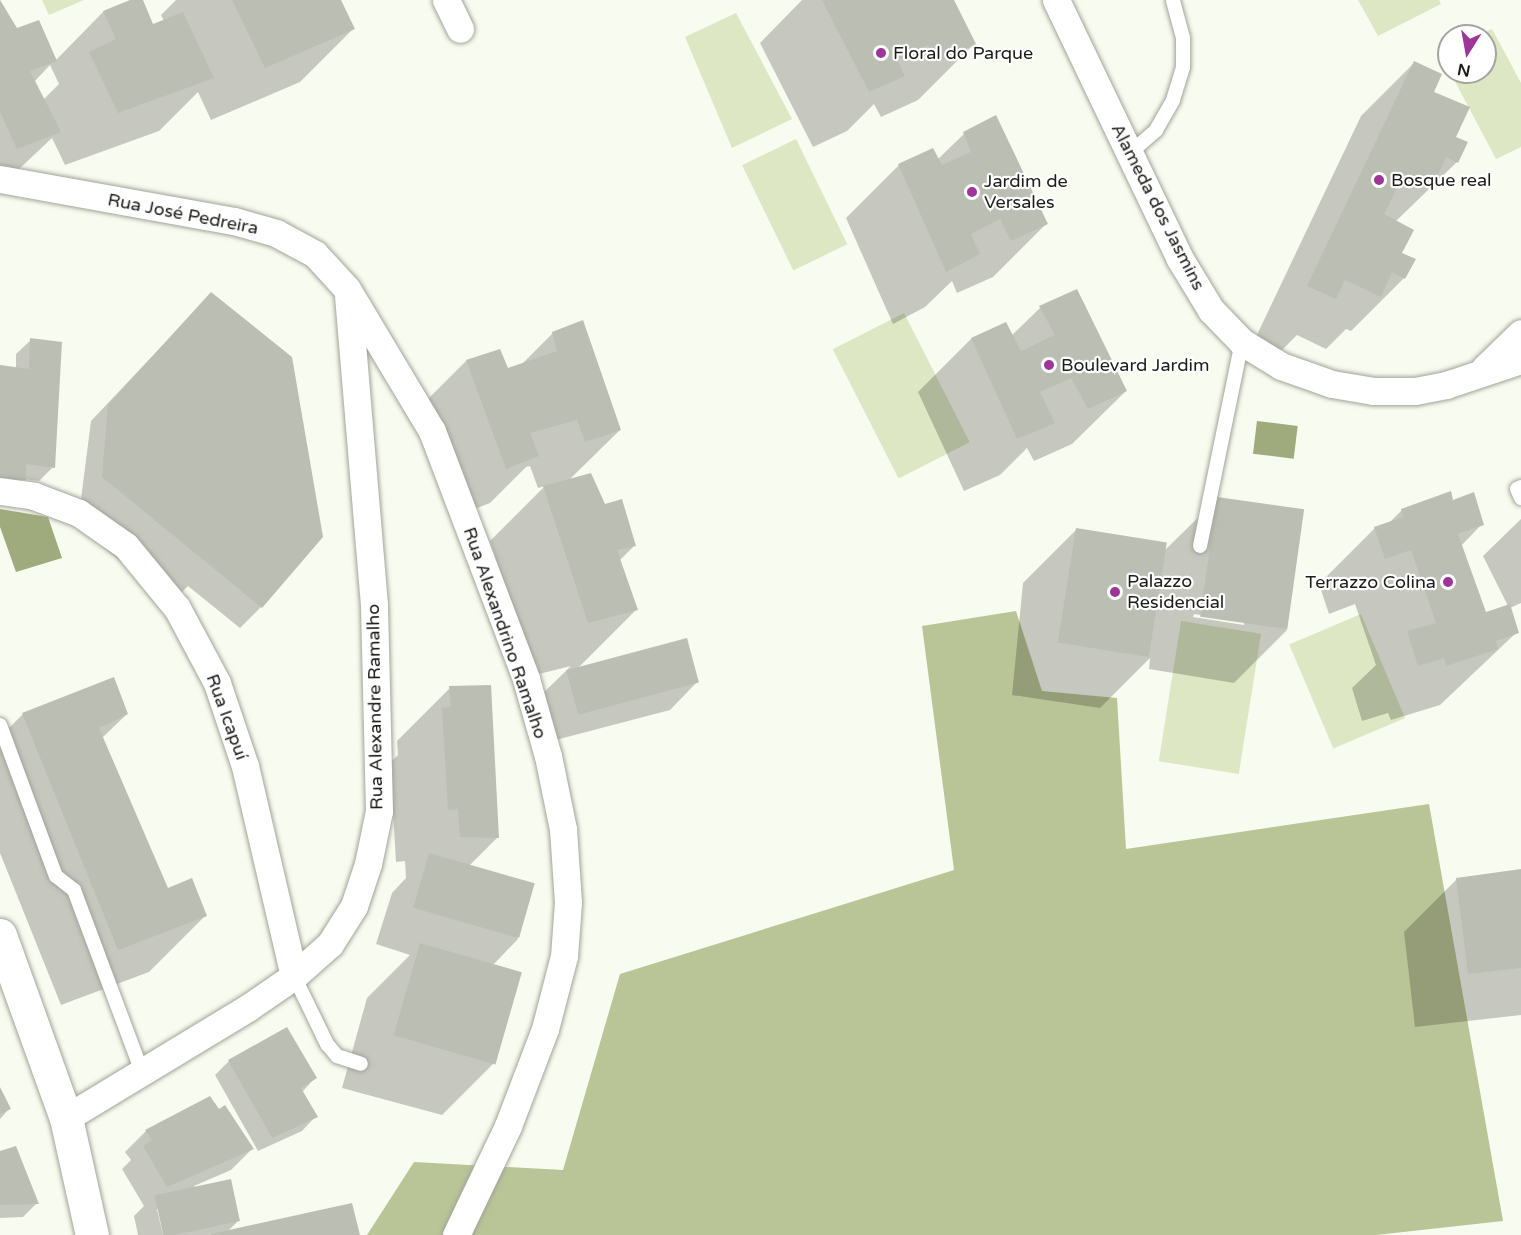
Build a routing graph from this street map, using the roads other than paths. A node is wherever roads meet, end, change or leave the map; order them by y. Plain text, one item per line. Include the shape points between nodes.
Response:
1 (446, 0) edge
2 (1056, 0) edge
3 (1173, 0) edge
4 (460, 29) dead end
5 (1130, 153) junction
6 (0, 178) edge
7 (347, 289) junction
8 (1521, 333) edge
9 (1242, 342) junction
10 (1521, 360) edge
11 (1480, 372) junction
12 (1521, 487) edge
13 (0, 491) edge
14 (1521, 498) edge
15 (1200, 546) dead end
16 (0, 725) edge
17 (0, 935) edge
18 (294, 976) junction
19 (361, 1064) dead end
20 (142, 1072) junction
21 (66, 1118) junction
22 (92, 1235) edge
23 (456, 1235) edge

1 - 4 street
2 - 5 street, Alameda dos Jasmins
3 - 5 lane via 1183,38 1183,67 1173,100 1156,130
5 - 9 street, Alameda dos Jasmins via 1180,259 1211,310
6 - 7 street, Rua José Pedreira via 276,232 315,254
7 - 18 street, Rua Alexandre Ramalho via 358,381 374,606 379,811 354,906 330,944
7 - 23 street, Rua Alexandrino Ramalho via 432,432 526,679 548,756 562,829 568,902 564,956 545,1029 508,1125
8 - 11 street, Alameda dos Jasmins
9 - 11 street, Alameda dos Jasmins via 1281,366 1332,384 1374,391 1415,391
9 - 15 lane
10 - 11 street, Alameda dos Jasmins
12 - 14 lane via 1517,489
13 - 18 street, Rua Icapuí via 34,496 79,513 126,546 177,608 218,683 245,766
16 - 20 lane via 56,876 74,890
17 - 21 street
18 - 19 lane via 327,1044 337,1056
18 - 20 street, Rua Alexandre Ramalho
20 - 21 street, Rua Alexandre Ramalho
21 - 22 street

